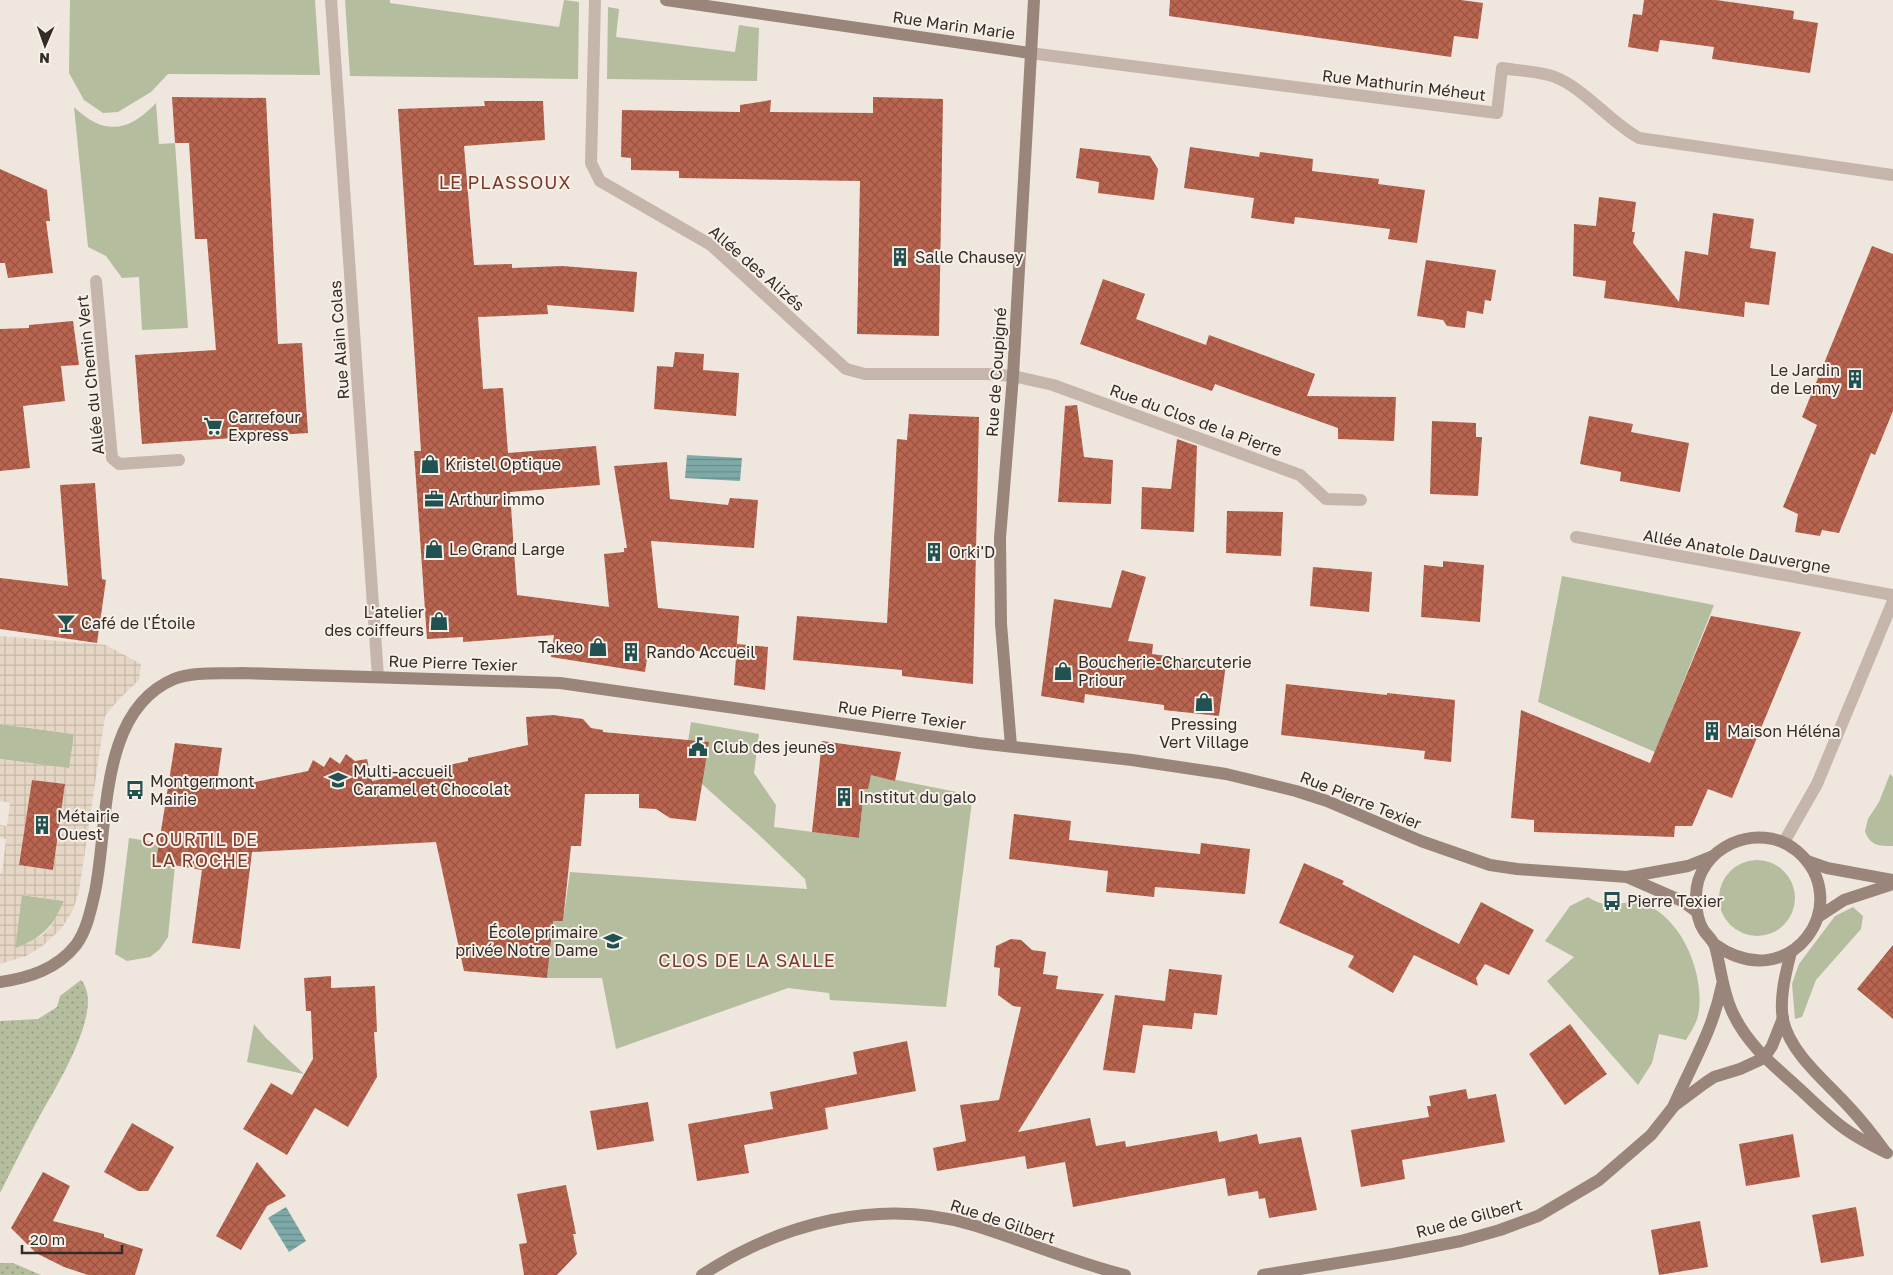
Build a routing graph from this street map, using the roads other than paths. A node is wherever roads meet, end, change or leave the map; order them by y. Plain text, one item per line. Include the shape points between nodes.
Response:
1 (331, 0) edge
2 (595, 0) edge
3 (666, 0) edge
4 (1034, 0) edge
5 (1030, 52) junction
6 (1893, 175) edge
7 (96, 281) dead end
8 (1013, 376) junction
9 (179, 460) dead end
10 (1361, 500) dead end
11 (1576, 537) dead end
12 (1893, 595) edge
13 (1893, 601) edge
14 (378, 677) junction
15 (1011, 746) junction
16 (1784, 842) junction
17 (1712, 856) junction
18 (1807, 861) junction
19 (1627, 877) junction
20 (1893, 882) edge
21 (1697, 912) junction
22 (1818, 917) junction
23 (1714, 944) junction
24 (1791, 952) junction
25 (0, 982) edge
26 (1722, 985) junction
27 (1783, 1018) junction
28 (1764, 1058) junction
29 (1674, 1106) junction
30 (1890, 1156) edge
31 (702, 1275) edge
32 (1125, 1275) edge
33 (1263, 1275) edge

1 - 14 street, Rue Alain Colas
2 - 8 street, Allée des Alizés via 591,163 600,182 711,245 846,369 865,374
3 - 5 street, Rue Marin Marie
4 - 5 street, Rue de Coupigné
5 - 6 street, Rue Mathurin Méheut via 1497,113 1502,68 1553,76 1566,82 1624,130 1639,138
5 - 8 street, Rue de Coupigné
7 - 9 street, Allée du Chemin Vert via 112,458 119,464
8 - 10 street, Rue du Clos de la Pierre via 1053,386 1300,476 1326,499
8 - 15 street, Rue de Coupigné via 999,580
11 - 12 street, Allée Anatole Dauvergne
13 - 16 street via 1817,784
14 - 15 street, Rue Pierre Texier via 560,683
14 - 25 street, Rue Pierre Texier via 242,673 194,675 175,679 141,701 130,715 113,760 99,872 86,927 61,960 18,980
15 - 19 street, Rue Pierre Texier via 1226,774 1327,801 1421,841 1490,865
16 - 17 street via 1754,837 1724,846
16 - 18 street
17 - 19 street, Rue Pierre Texier via 1688,866
17 - 21 street via 1698,882
18 - 20 street
18 - 22 street via 1819,888
19 - 21 street, Rue Pierre Texier via 1682,901
20 - 22 street via 1844,900
21 - 23 street via 1703,929
22 - 24 street via 1812,931
23 - 24 street via 1743,960 1760,962
23 - 26 street
24 - 27 street via 1783,993
26 - 28 street via 1741,1030
26 - 29 street, Rue de Gilbert via 1708,1035
27 - 28 street
27 - 30 street via 1795,1046
28 - 29 street, Rue de Gilbert via 1714,1077
28 - 30 street via 1841,1126
29 - 33 street, Rue de Gilbert via 1650,1135 1611,1170 1578,1194 1538,1216 1461,1241
31 - 32 street, Rue de Gilbert via 759,1243 826,1221 915,1214 972,1225 1082,1264

